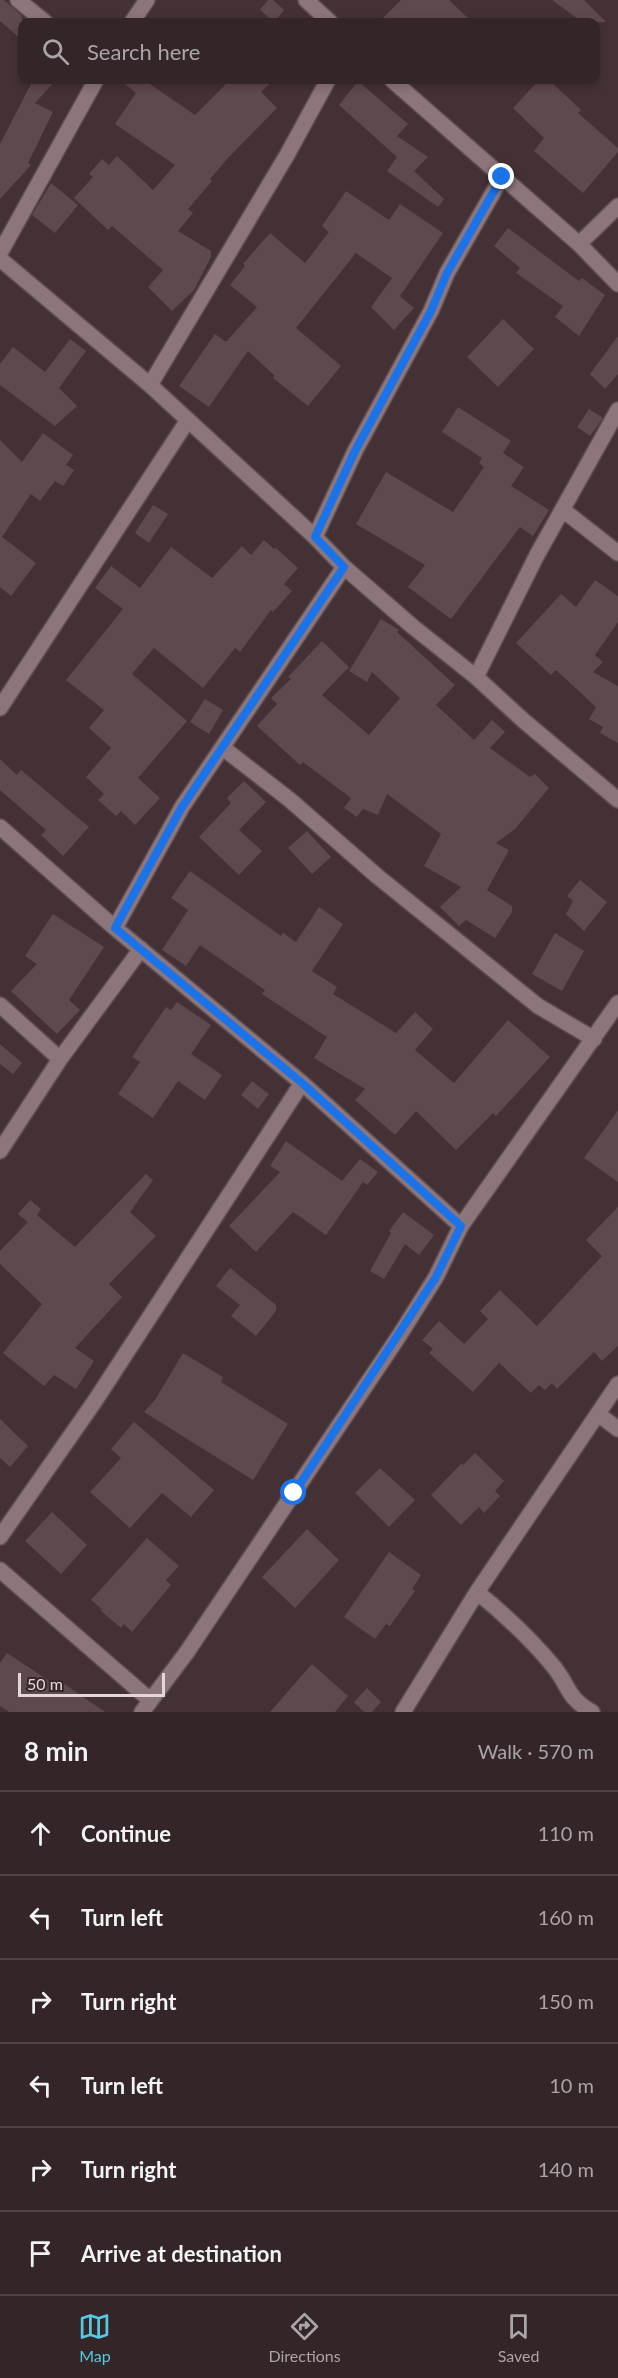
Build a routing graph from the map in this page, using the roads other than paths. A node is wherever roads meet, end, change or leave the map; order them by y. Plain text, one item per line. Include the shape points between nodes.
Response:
1 (18, 0) edge
2 (147, 0) edge
3 (306, 0) edge
4 (40, 18) edge
5 (135, 18) edge
6 (326, 18) edge
7 (94, 84) edge
8 (326, 84) edge
9 (397, 84) edge
10 (502, 177) junction
11 (618, 206) edge
12 (579, 244) junction
13 (0, 253) edge
14 (0, 259) edge
15 (618, 284) edge
16 (150, 385) junction
17 (618, 410) edge
18 (188, 420) junction
19 (563, 510) junction
20 (315, 537) junction
21 (618, 553) edge
22 (344, 567) junction
23 (476, 677) junction
24 (0, 708) edge
25 (223, 748) junction
26 (618, 800) edge
27 (0, 827) edge
28 (115, 928) junction
29 (141, 949) junction
30 (618, 1003) edge
31 (0, 1005) edge
32 (594, 1039) junction
33 (60, 1059) junction
34 (302, 1083) junction
35 (0, 1151) edge
36 (461, 1226) junction
37 (618, 1384) edge
38 (598, 1414) junction
39 (618, 1430) edge
40 (0, 1537) edge
41 (0, 1570) edge
42 (477, 1592) junction
43 (146, 1706) edge
44 (403, 1712) edge
45 (592, 1712) edge

1 - 4 street
2 - 5 street
3 - 6 street
7 - 13 street
8 - 16 street
9 - 10 street
10 - 12 street
10 - 20 street via 447,273
11 - 12 street
12 - 15 street
14 - 16 street
16 - 18 street
17 - 19 street
18 - 20 street
18 - 24 street
19 - 21 street
19 - 23 street
20 - 22 street
22 - 23 street
22 - 25 street
23 - 26 street
25 - 28 street via 182,807
25 - 32 street via 538,1006
27 - 28 street
28 - 29 street
29 - 33 street
29 - 34 street
30 - 32 street
31 - 33 street
32 - 36 street
33 - 35 street
34 - 36 street
34 - 40 street via 95,1401
36 - 43 street via 436,1277 399,1336 187,1652
37 - 38 street
38 - 39 street
38 - 42 street
41 - 43 street
42 - 44 street
42 - 45 street via 509,1618 555,1668 570,1695

